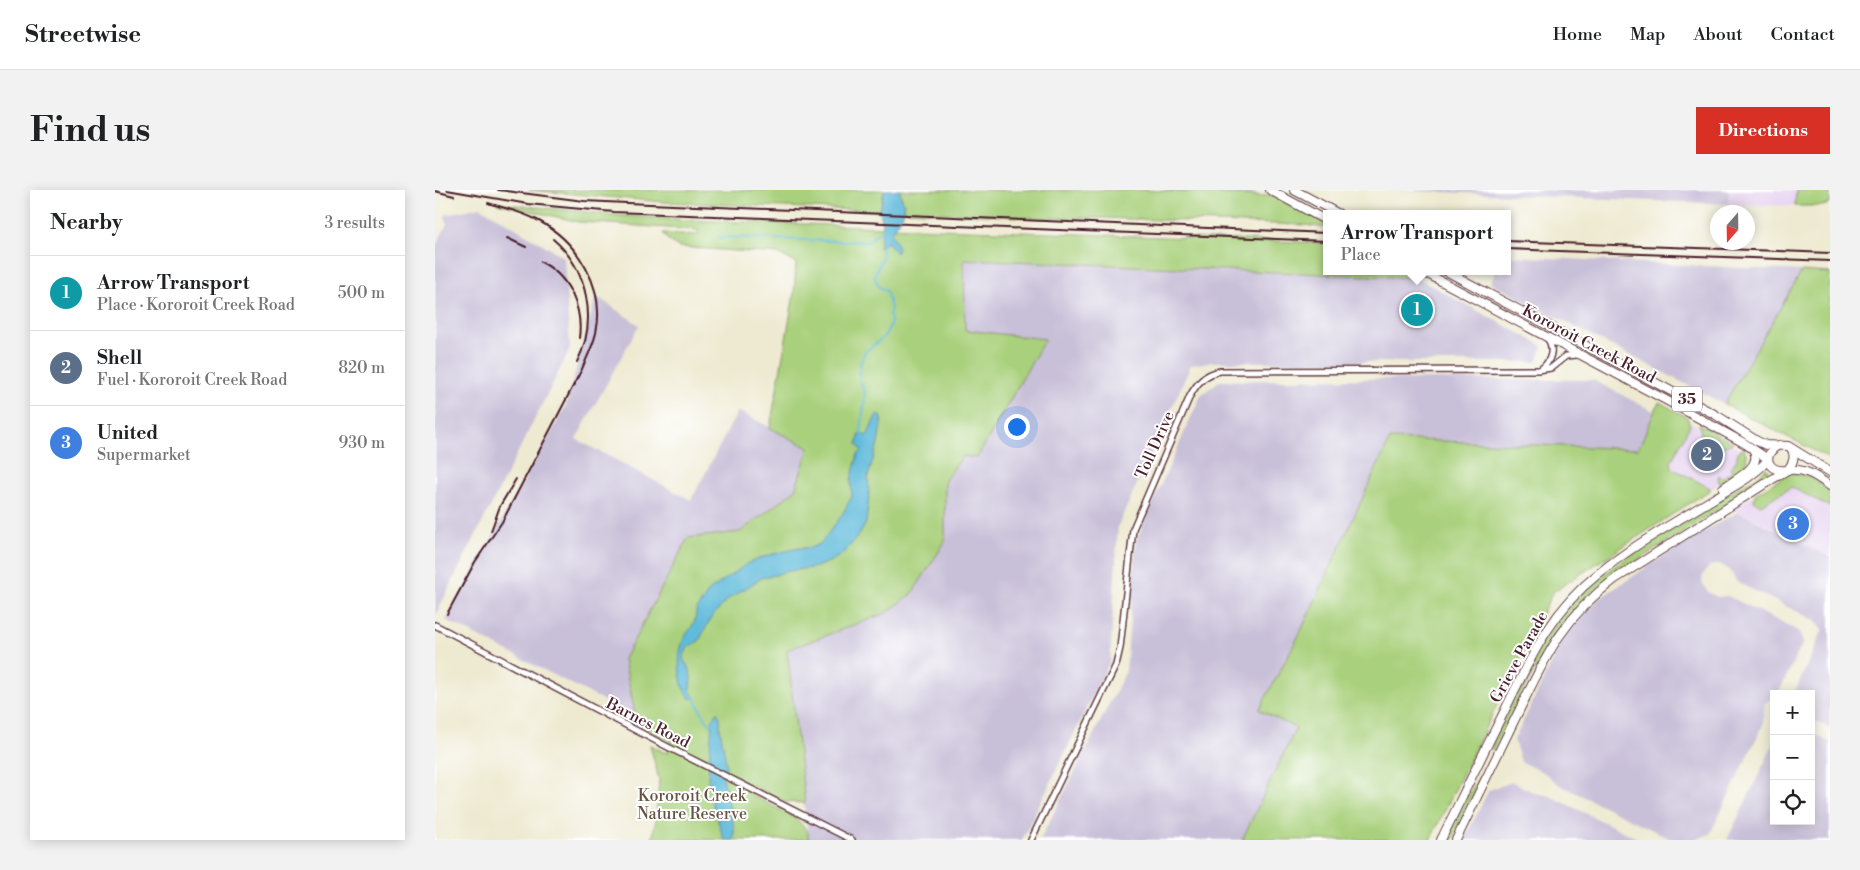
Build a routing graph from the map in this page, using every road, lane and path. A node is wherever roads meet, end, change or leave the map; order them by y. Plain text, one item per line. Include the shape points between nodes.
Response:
1 (1270, 190) edge
2 (1294, 190) edge
3 (1332, 210) edge
4 (1323, 219) edge
5 (1429, 275) edge
6 (1453, 275) edge
7 (1543, 336) junction
8 (1587, 359) junction
9 (1538, 370) junction
10 (1780, 445) junction
11 (1789, 447) junction
12 (1753, 449) junction
13 (1768, 460) junction
14 (1787, 470) junction
15 (1830, 472) edge
16 (1830, 486) edge
17 (1720, 492) junction
18 (435, 625) edge
19 (852, 840) edge
20 (1031, 840) edge
21 (1441, 840) edge
22 (1456, 840) edge

1 - 4 main road
2 - 3 main road
5 - 7 main road, Kororoit Creek Road / 35
6 - 10 main road, Kororoit Creek Road / 35 via 1716,415 1757,441
7 - 8 main road, Kororoit Creek Road / 35
7 - 9 street via 1551,344 1551,354 1545,366
8 - 9 street, Toll Drive via 1570,355 1551,368
8 - 12 main road, Kororoit Creek Road / 35
9 - 20 street, Toll Drive via 1220,371 1199,382 1133,529 1116,666
10 - 11 main road, 35
10 - 13 main road via 1771,451
11 - 14 main road via 1794,458
11 - 15 main road, 35
12 - 13 main road, Kororoit Creek Road / 35
12 - 17 main road via 1755,458 1751,467
13 - 14 main road, 35 via 1775,470
13 - 17 main road via 1753,476
14 - 16 main road, 35 via 1800,469
14 - 22 main road, Grieve Parade via 1615,579 1577,612 1549,652
17 - 21 main road, Grieve Parade via 1678,516 1660,532 1598,573 1554,619 1535,650
18 - 19 street, Barnes Road

